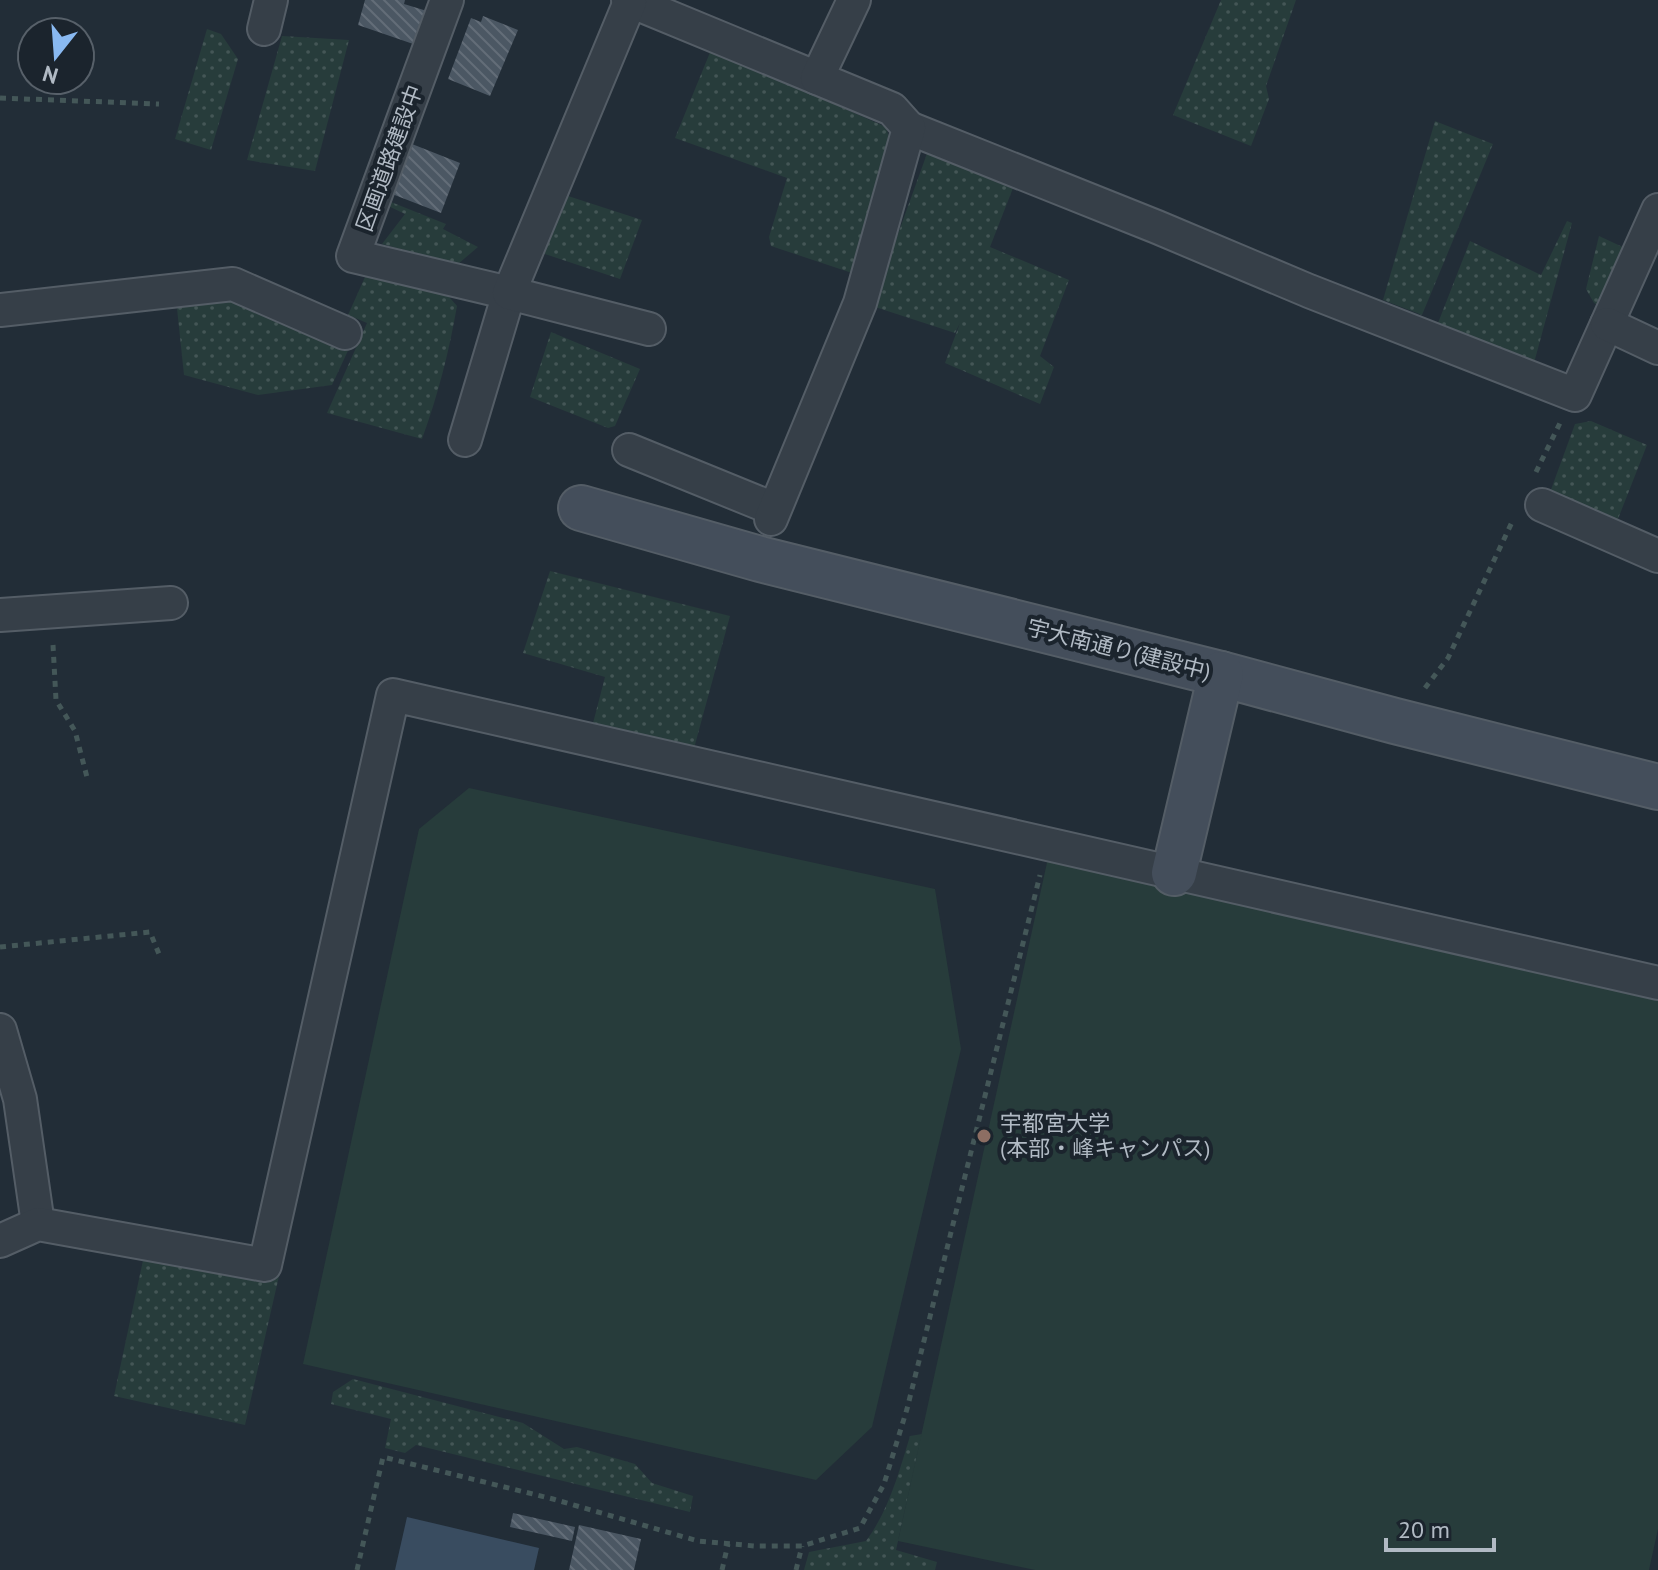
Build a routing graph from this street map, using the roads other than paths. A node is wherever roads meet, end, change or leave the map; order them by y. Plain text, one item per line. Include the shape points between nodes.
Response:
1 (447, 0) edge
2 (854, 0) edge
3 (629, 1) edge
4 (817, 78) junction
5 (909, 128) junction
6 (1658, 210) edge
7 (509, 293) junction
8 (0, 310) edge
9 (1607, 324) junction
10 (649, 329) dead end
11 (345, 333) dead end
12 (1658, 348) edge
13 (465, 440) dead end
14 (629, 450) dead end
15 (1531, 499) road end
16 (581, 508) dead end
17 (1658, 556) edge
18 (171, 603) dead end
19 (0, 615) edge
20 (1221, 674) junction
21 (1658, 787) edge
22 (1174, 873) junction
23 (1658, 983) edge
24 (0, 1030) edge
25 (38, 1224) junction
26 (0, 1241) edge

1 - 7 street, 区画道路建設中 via 353,256
2 - 4 street
3 - 4 street
3 - 7 street
4 - 5 street via 892,109
5 - 9 street via 1575,395
5 - 14 street via 860,303 772,514
6 - 9 street
7 - 10 street, 区画道路建設中
7 - 13 street
8 - 11 street via 233,284
9 - 12 street
15 - 17 street
16 - 20 street, 宇大南通り(建設中) via 760,559
18 - 19 street
20 - 21 street, 宇大南通り(建設中)
20 - 22 street
22 - 23 street
22 - 25 street via 393,695 265,1265
24 - 25 street via 20,1099
25 - 26 street

